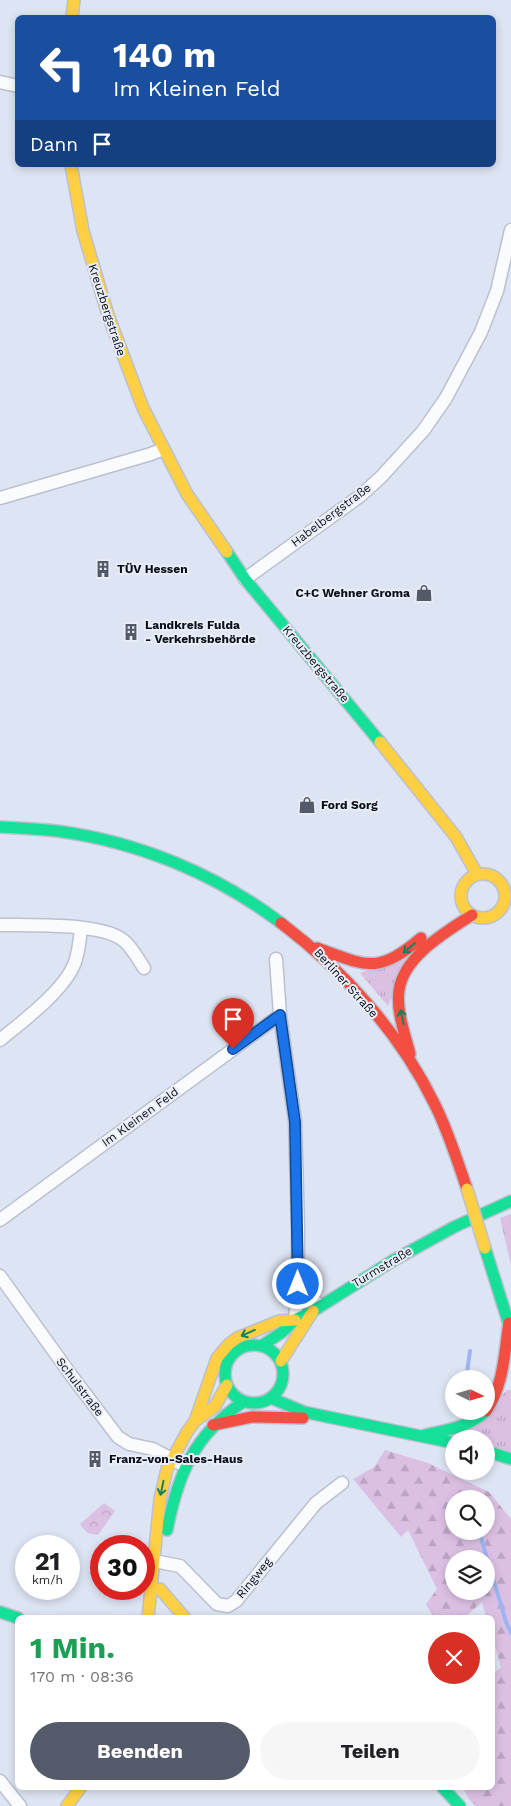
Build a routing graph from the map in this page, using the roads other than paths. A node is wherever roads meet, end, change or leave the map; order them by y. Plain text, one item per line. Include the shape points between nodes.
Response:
1 (74, 0) edge
2 (72, 15) edge
3 (0, 82) edge
4 (15, 85) edge
5 (71, 167) edge
6 (511, 230) edge
7 (163, 449) junction
8 (0, 498) edge
9 (245, 579) junction
10 (0, 827) edge
11 (477, 874) junction
12 (508, 897) edge
13 (462, 904) junction
14 (499, 912) junction
15 (452, 913) dead end
16 (472, 915) junction
17 (510, 917) edge
18 (442, 921) dead end
19 (0, 925) edge
20 (82, 928) junction
21 (314, 947) junction
22 (276, 959) dead end
23 (144, 968) dead end
24 (280, 1015) junction
25 (0, 1040) edge
26 (413, 1065) junction
27 (511, 1201) edge
28 (0, 1220) edge
29 (0, 1276) edge
30 (297, 1285) junction
31 (316, 1308) junction
32 (295, 1320) junction
33 (510, 1327) edge
34 (261, 1346) junction
35 (280, 1361) junction
36 (227, 1385) junction
37 (495, 1396) edge
38 (271, 1398) junction
39 (302, 1399) dead end
40 (243, 1402) junction
41 (332, 1417) junction
42 (474, 1420) edge
43 (195, 1421) junction
44 (213, 1425) junction
45 (421, 1436) junction
46 (445, 1441) edge
47 (495, 1454) edge
48 (172, 1459) junction
49 (511, 1459) edge
50 (185, 1466) junction
51 (342, 1484) dead end
52 (158, 1562) junction
53 (160, 1589) junction
54 (149, 1615) edge
55 (158, 1615) edge
56 (182, 1615) edge
57 (2, 1617) edge
58 (15, 1618) edge
59 (0, 1781) edge
60 (79, 1790) edge
61 (445, 1790) edge
62 (20, 1806) edge
63 (67, 1806) edge
64 (460, 1806) edge

1 - 2 main road
3 - 4 street
5 - 7 main road, Kreuzbergstraße via 81,222 102,296 129,374
6 - 9 street, Habelbergstraße via 497,290 481,332 446,398 423,431 360,496
7 - 8 street
7 - 9 main road, Kreuzbergstraße via 188,494
9 - 11 main road, Kreuzbergstraße via 456,836
10 - 21 main road, Berliner Straße via 24,827 94,837 175,862 248,898
11 - 12 main road via 492,875 498,879
11 - 13 main road via 465,883
12 - 14 main road
13 - 15 main road
13 - 16 main road
14 - 16 main road via 486,918
14 - 17 main road
26 -> 16 main road via 399,1004 403,978 422,952
18 -> 21 main road via 402,954 379,964 361,964
19 - 20 street
20 - 23 street via 119,937
20 - 25 street via 76,959 66,979 28,1018
21 - 26 main road, Berliner Straße via 368,1005
22 - 24 street
24 - 28 street, Im Kleinen Feld
24 - 30 street via 295,1122
26 - 33 main road, Berliner Straße, bridge via 441,1117 467,1188
27 - 31 main road, Turmstraße via 428,1240
29 - 48 street, Schulstraße via 118,1437
30 - 31 street
30 - 32 street
31 - 32 main road, Turmstraße
31 - 35 main road
32 - 34 main road, Turmstraße
32 -> 43 main road via 279,1320 229,1344 217,1358
33 - 37 main road
34 - 35 main road via 271,1350
34 - 36 main road via 248,1346 232,1355 225,1372
35 - 38 main road via 286,1389
36 - 40 main road
36 - 43 main road via 215,1406
38 - 40 main road via 262,1403
38 - 41 main road via 304,1412
39 - 41 main road
40 - 44 main road
41 - 44 main road via 252,1417
41 - 45 main road
42 - 45 main road
43 - 48 main road
44 - 50 main road
45 - 46 main road
47 - 49 main road
48 - 50 street, Schulstraße
48 -> 52 main road via 161,1489
50 - 52 main road
51 - 52 street, Ringweg via 316,1503 236,1601 228,1606 217,1604 180,1566
52 - 53 main road
52 - 54 main road
53 - 55 main road
53 - 56 main road
57 - 58 main road
59 - 62 street
60 - 63 main road
61 - 64 main road

